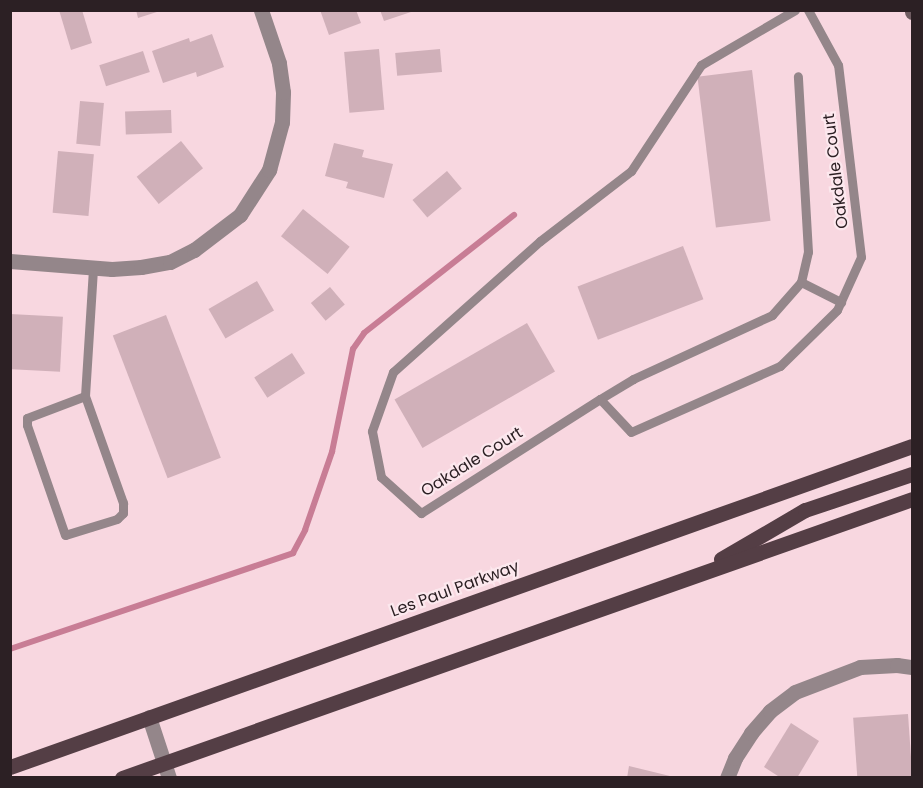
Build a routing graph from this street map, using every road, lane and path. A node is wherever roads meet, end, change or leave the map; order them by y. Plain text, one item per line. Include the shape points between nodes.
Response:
1 (261, 10) edge
2 (795, 10) edge
3 (807, 10) edge
4 (798, 76) dead end
5 (10, 261) edge
6 (93, 268) junction
7 (801, 282) junction
8 (841, 302) junction
9 (85, 396) junction
10 (600, 399) junction
11 (912, 446) edge
12 (912, 474) edge
13 (912, 499) edge
14 (690, 577) junction
15 (912, 667) edge
16 (149, 717) junction
17 (10, 767) edge
18 (166, 770) edge
19 (122, 777) edge
20 (727, 777) edge

1 - 6 street via 279,63 283,92 282,122 269,170 256,194 218,235 170,262
2 - 10 lane, Oakdale Court via 701,65 631,171 540,241 393,372 372,431 381,477 421,513
3 - 8 lane, Oakdale Court via 838,65 861,257
4 - 7 lane via 808,252
5 - 6 street
6 - 9 lane
7 - 8 lane
7 - 10 lane via 772,315 633,379
8 - 10 lane, Oakdale Court via 780,366 631,432
9 - 9 lane via 27,418 65,535 117,519 123,513 123,503
11 - 16 main road, Les Paul Parkway
12 - 14 main road via 805,510
13 - 14 main road
14 - 18 main road
15 - 20 street via 860,667 795,692 770,711 751,733
16 - 17 main road, Les Paul Parkway
16 - 18 street
18 - 19 main road

